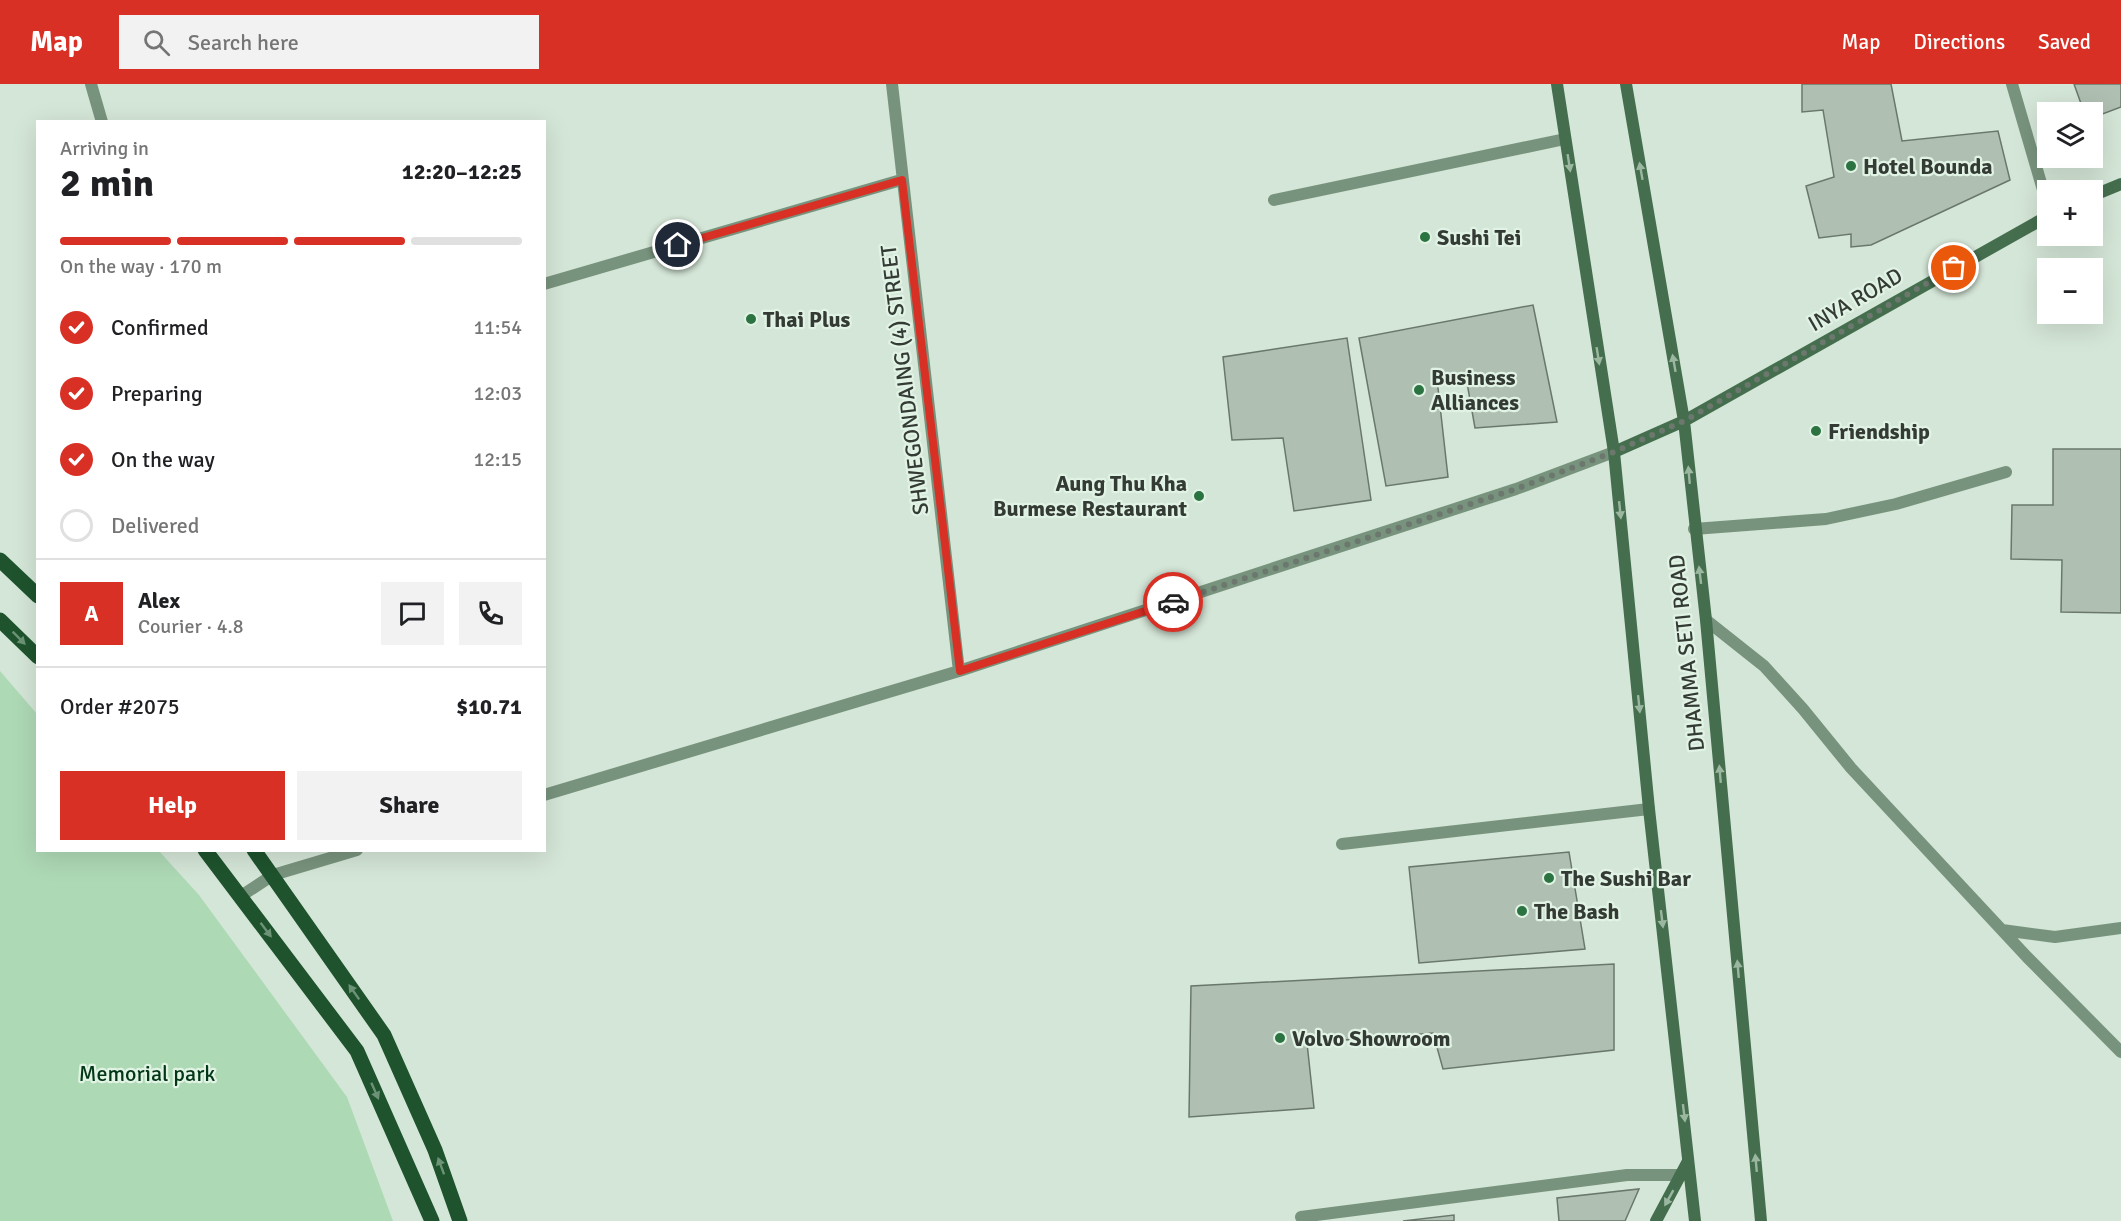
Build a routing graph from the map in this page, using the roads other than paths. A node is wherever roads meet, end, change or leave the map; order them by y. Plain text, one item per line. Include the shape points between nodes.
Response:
1 (91, 84) edge
2 (892, 84) edge
3 (1557, 84) edge
4 (1626, 84) edge
5 (2012, 84) edge
6 (101, 120) edge
7 (1565, 138) junction
8 (902, 180) junction
9 (2040, 180) edge
10 (2121, 184) edge
11 (2103, 191) edge
12 (1274, 200) dead end
13 (2037, 222) edge
14 (546, 283) edge
15 (1684, 421) junction
16 (1614, 452) junction
17 (2006, 472) dead end
18 (1695, 529) junction
19 (0, 560) edge
20 (36, 595) edge
21 (0, 620) edge
22 (1706, 620) junction
23 (36, 655) edge
24 (960, 671) junction
25 (546, 794) edge
26 (1649, 809) junction
27 (1342, 844) dead end
28 (207, 852) edge
29 (256, 852) edge
30 (350, 852) edge
31 (273, 875) junction
32 (241, 896) junction
33 (2121, 928) edge
34 (2002, 930) junction
35 (2121, 1052) edge
36 (1690, 1157) junction
37 (1682, 1175) junction
38 (1301, 1217) dead end
39 (432, 1221) edge
40 (460, 1221) edge
41 (1656, 1221) edge
42 (1695, 1221) edge
43 (1761, 1221) edge

1 - 6 street
2 - 8 street, SHWEGONDAING (4) STREET
3 - 7 main road
15 -> 4 main road, DHAMMA SETI ROAD
5 - 9 street
7 - 12 street
7 -> 16 main road
8 - 14 street
8 - 24 street, SHWEGONDAING (4) STREET
10 - 11 main road
13 - 15 main road, INYA ROAD
15 - 16 main road, INYA ROAD
18 -> 15 main road, DHAMMA SETI ROAD
16 - 24 street via 1516,489
16 -> 26 main road
17 - 18 street via 1896,504 1826,519
22 -> 18 main road, DHAMMA SETI ROAD
19 - 20 main road
21 -> 23 main road
22 - 34 street via 1764,666 1851,768
43 -> 22 main road, DHAMMA SETI ROAD
24 - 25 street
26 - 27 street
26 -> 36 main road
28 - 32 main road
29 - 31 main road
30 - 31 street
31 - 32 street
40 -> 31 main road via 435,1150 384,1035
32 -> 39 main road via 357,1051
33 - 34 street via 2055,937
34 - 35 street
36 - 37 main road
36 - 42 main road
37 - 38 street via 1626,1175
37 -> 41 main road

